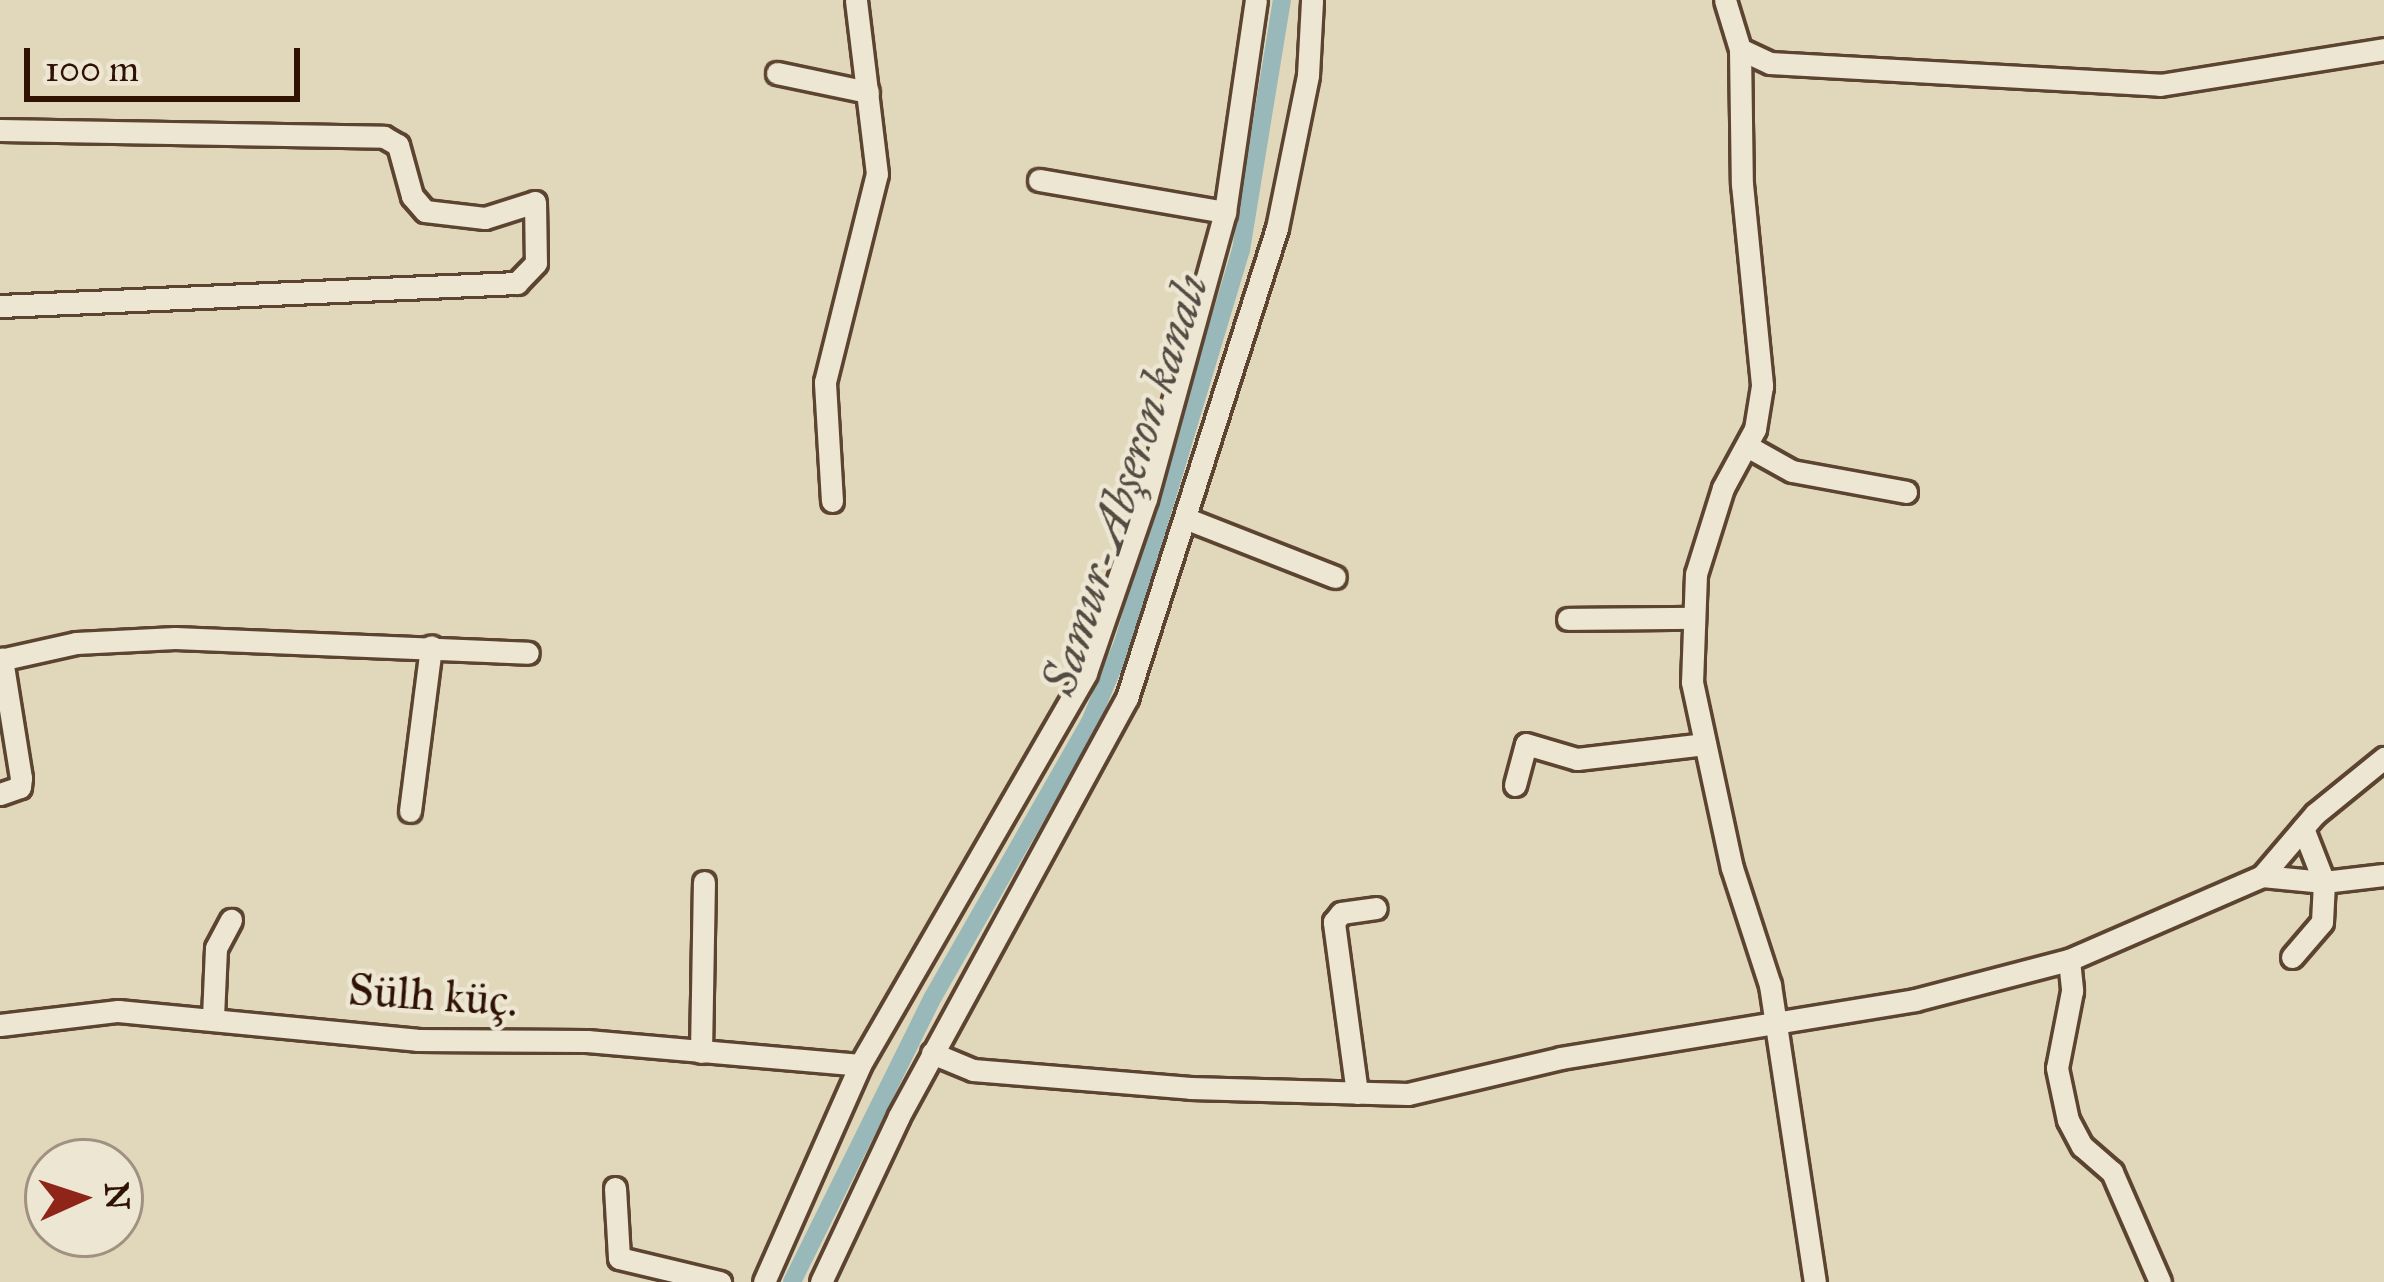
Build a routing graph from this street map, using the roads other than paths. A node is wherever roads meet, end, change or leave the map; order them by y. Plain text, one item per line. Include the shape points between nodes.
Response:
1 (856, 0) edge
2 (1256, 0) edge
3 (1312, 0) edge
4 (1728, 1) edge
5 (1740, 49) junction
6 (2384, 49) edge
7 (777, 73) dead end
8 (868, 92) junction
9 (0, 130) edge
10 (1040, 179) dead end
11 (1225, 212) junction
12 (0, 306) edge
13 (1747, 446) junction
14 (1906, 492) dead end
15 (832, 502) dead end
16 (1185, 518) junction
17 (1335, 577) dead end
18 (1690, 618) junction
19 (1568, 619) dead end
20 (431, 646) junction
21 (528, 652) dead end
22 (1, 660) edge
23 (1705, 744) junction
24 (2384, 758) edge
25 (1515, 785) dead end
26 (0, 794) edge
27 (410, 811) dead end
28 (2303, 828) junction
29 (2384, 875) edge
30 (2262, 877) junction
31 (704, 882) dead end
32 (2324, 882) junction
33 (1376, 908) dead end
34 (231, 920) dead end
35 (2292, 957) dead end
36 (2069, 960) junction
37 (213, 1017) junction
38 (1776, 1020) junction
39 (0, 1025) edge
40 (700, 1052) junction
41 (932, 1052) junction
42 (860, 1065) junction
43 (1357, 1093) junction
44 (615, 1188) dead end
45 (720, 1282) edge
46 (764, 1282) edge
47 (821, 1282) edge
48 (1815, 1282) edge
49 (2160, 1282) edge

1 - 8 street
2 - 11 street
3 - 16 street via 1287,187
4 - 5 street
5 - 6 street via 1770,63 2140,85
5 - 13 street via 1742,184 1762,361 1760,414
7 - 8 street
8 - 15 street via 875,200 825,382
9 - 12 street via 384,137 398,145 412,196 425,211 485,218 535,202 536,263 518,284
10 - 11 street
11 - 42 street via 1146,499 1086,673
13 - 14 street via 1792,471
13 - 18 street via 1723,488
16 - 17 street
16 - 41 street via 1114,728
18 - 19 street
18 - 23 street
20 - 21 street
20 - 22 street via 175,638 76,643
20 - 27 street
22 - 26 street via 21,778 20,788
23 - 25 street via 1577,759 1526,744
23 - 38 street
24 - 28 street
28 - 30 street
28 - 32 street
29 - 32 street
30 - 32 street
30 - 36 street
31 - 40 street
32 - 35 street via 2322,922
33 - 43 street via 1334,922
34 - 37 street via 216,948
36 - 38 street via 1915,1000
36 - 49 street via 2072,991 2057,1068 2068,1120 2082,1146 2112,1172
37 - 39 street, Sülh küç. via 118,1011
37 - 40 street, Sülh küç. via 417,1040 587,1041
38 - 43 street via 1561,1058 1445,1090
38 - 48 street
40 - 42 street, Sülh küç.
41 - 43 street via 974,1070
41 - 47 street
42 - 46 street
44 - 45 street via 619,1258

